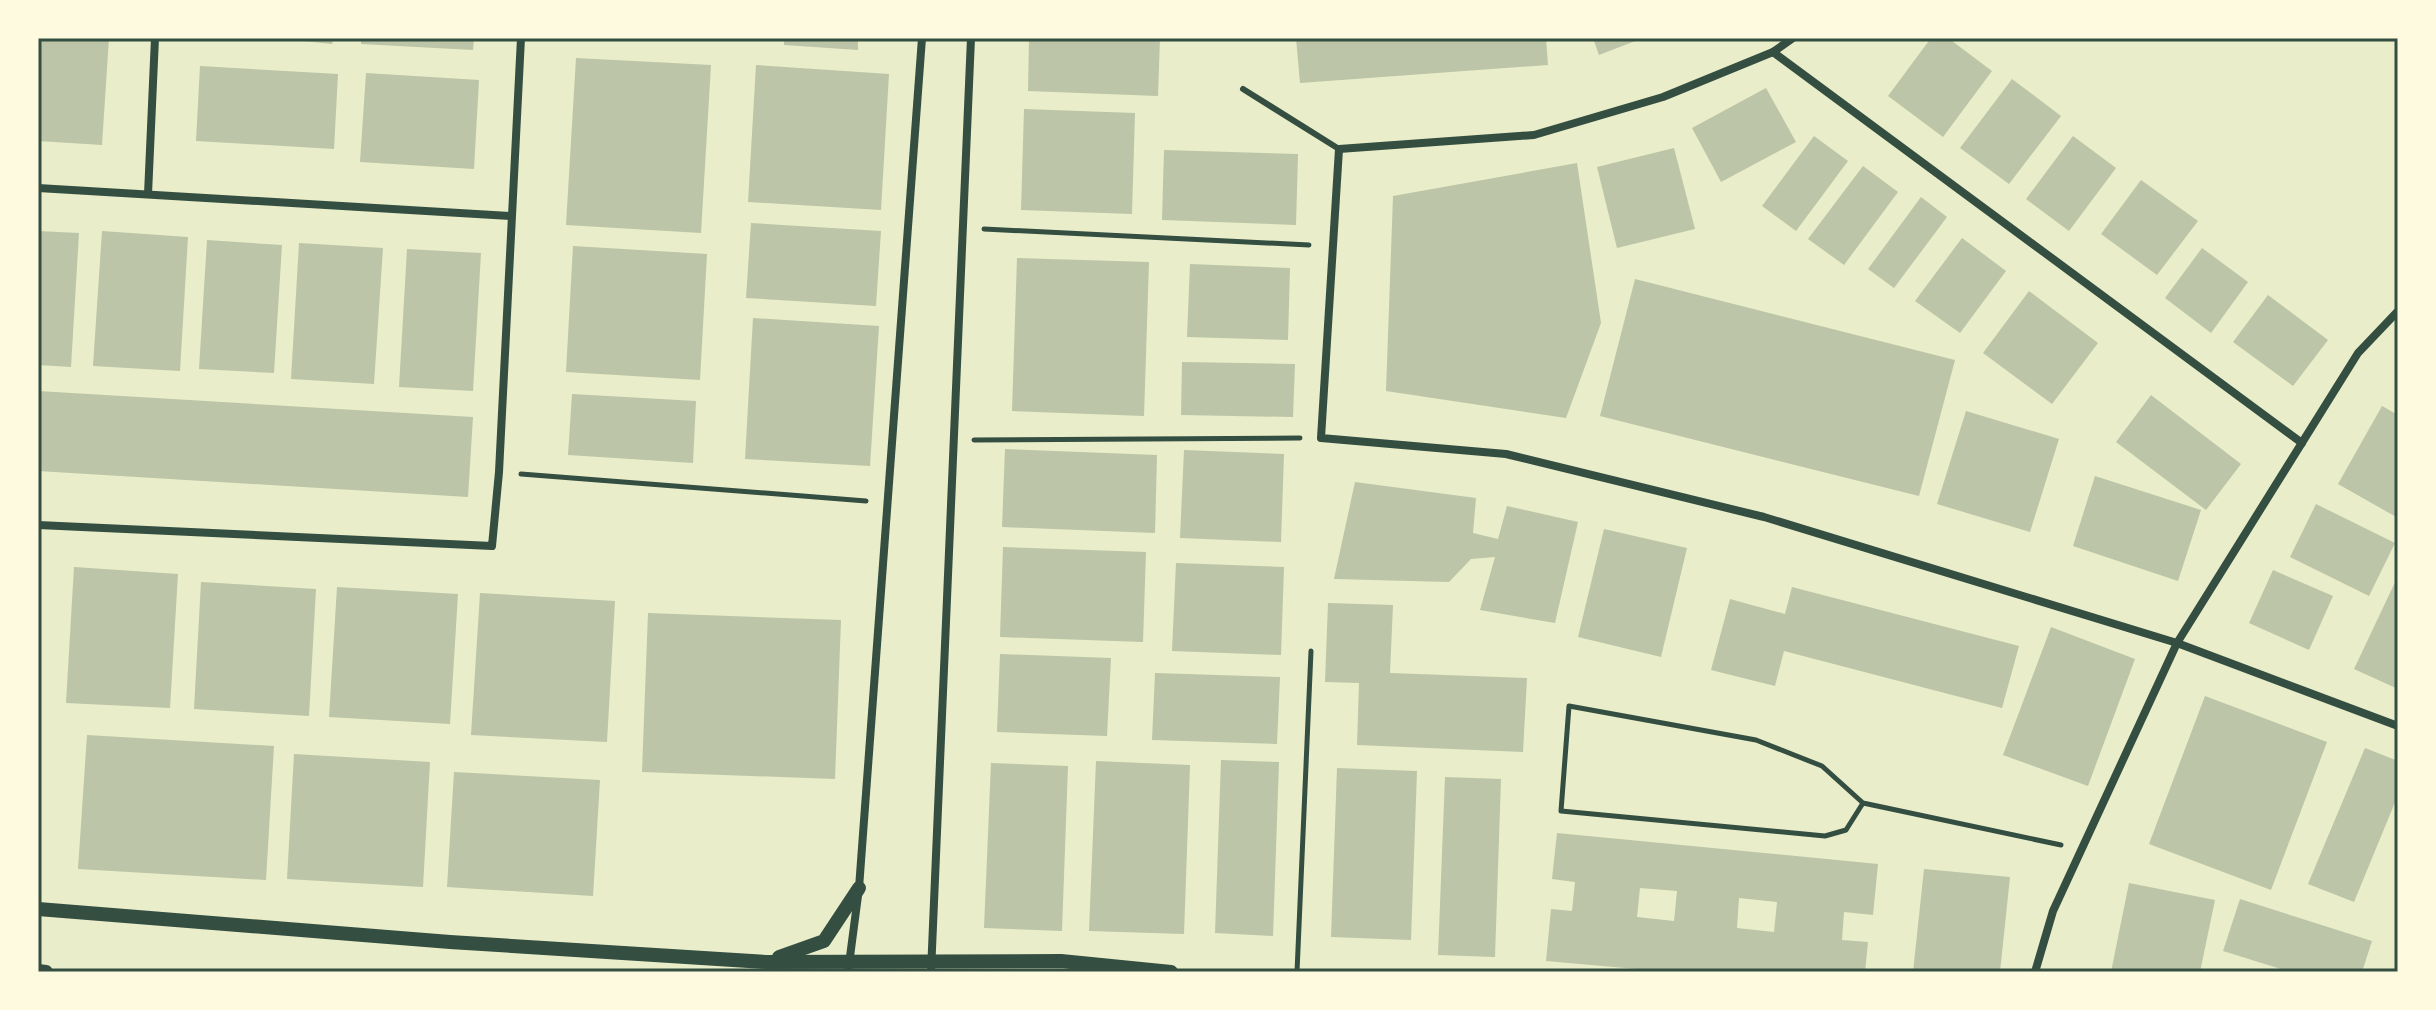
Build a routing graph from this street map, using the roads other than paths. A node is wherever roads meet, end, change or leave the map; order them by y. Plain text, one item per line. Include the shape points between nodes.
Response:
1 (155, 38) edge
2 (521, 38) edge
3 (922, 38) edge
4 (971, 38) edge
5 (1793, 38) edge
6 (1773, 52) junction
7 (1243, 89) dead end
8 (1339, 149) junction
9 (38, 188) edge
10 (148, 194) junction
11 (511, 216) junction
12 (2398, 311) edge
13 (2302, 443) junction
14 (38, 525) edge
15 (2177, 643) junction
16 (2398, 726) edge
17 (859, 888) junction
18 (38, 909) edge
19 (766, 962) junction
20 (848, 967) edge
21 (931, 967) edge
22 (38, 971) edge
23 (46, 972) edge
24 (1171, 972) edge
25 (2035, 972) edge

1 - 10 street
2 - 11 street
3 - 17 street
4 - 21 street
5 - 6 street
6 - 8 street via 1663,97 1534,135
6 - 13 street
7 - 8 lane
8 - 15 street via 1321,438 1521,457 1764,517
9 - 10 street
10 - 11 street
11 - 14 street via 492,546
12 - 13 street via 2358,353
13 - 15 street
15 - 16 street
15 - 25 street via 2053,911
17 - 19 street via 824,941
17 - 20 street
18 - 19 street
19 - 20 street
20 - 21 street
21 - 24 street via 1061,961
22 - 23 street

